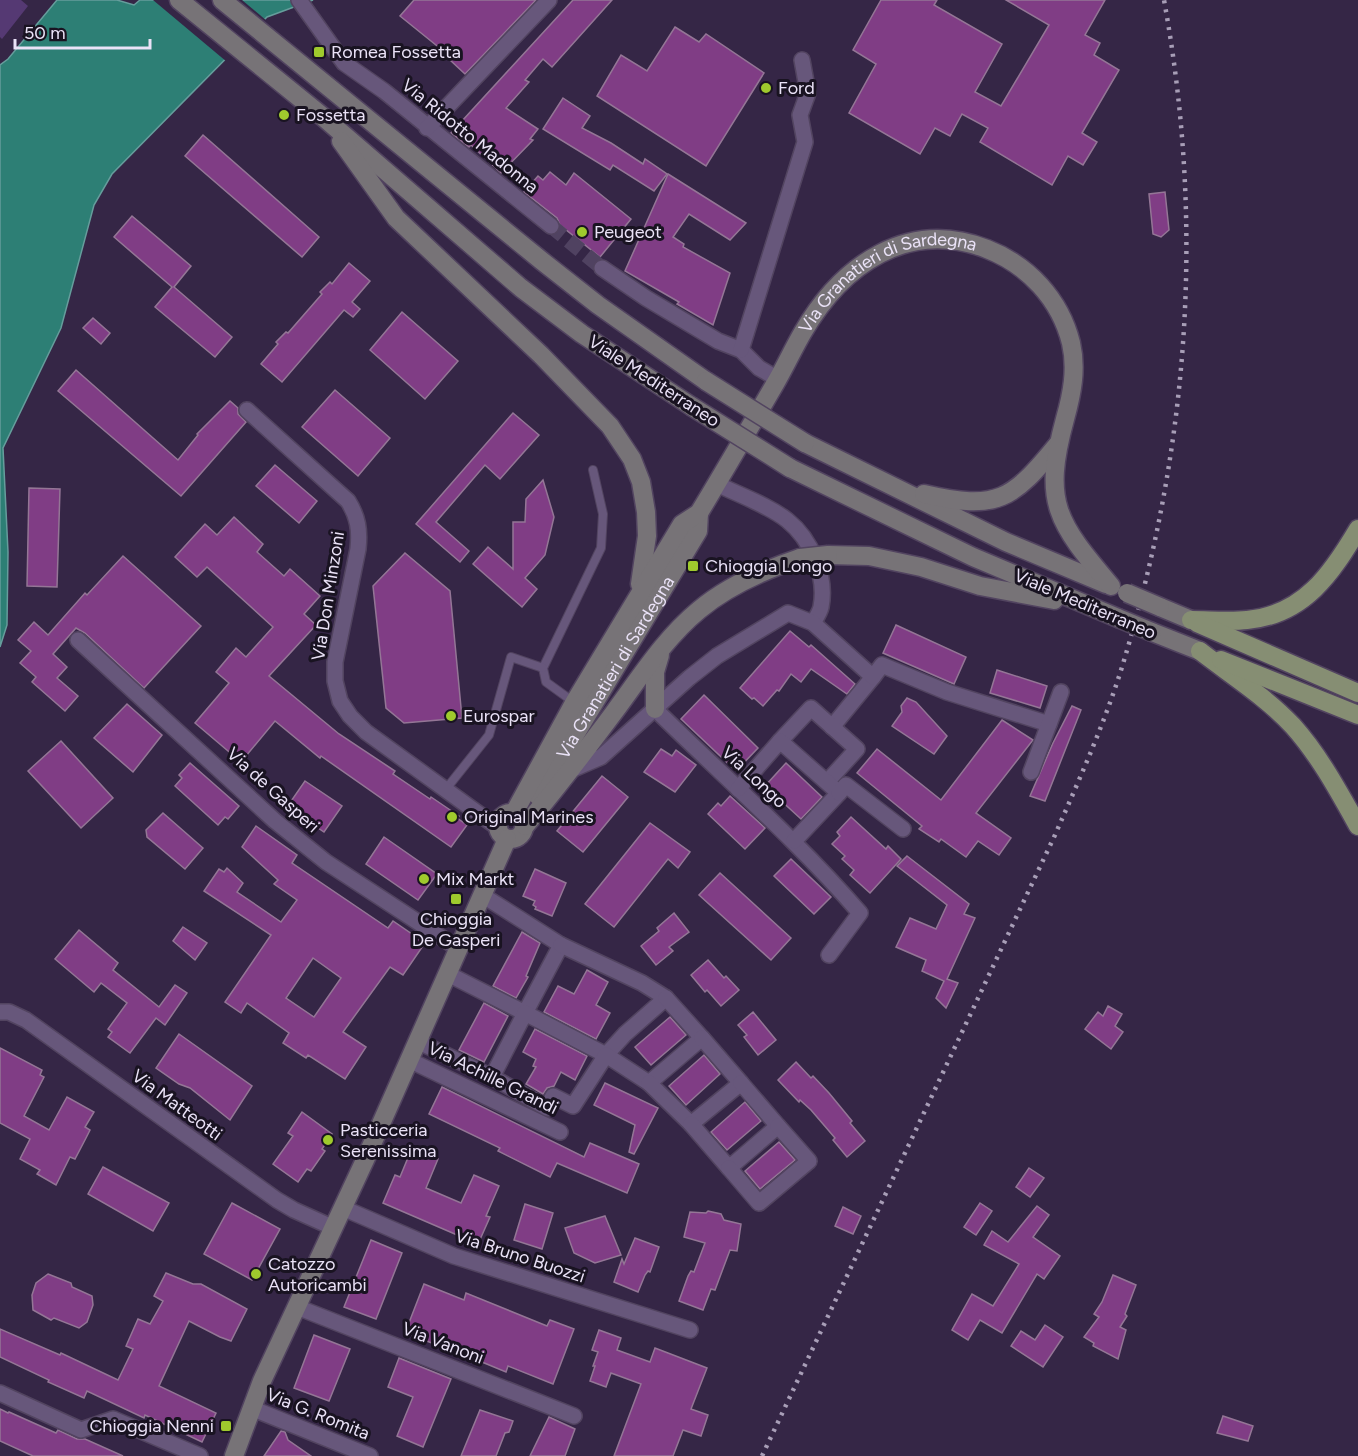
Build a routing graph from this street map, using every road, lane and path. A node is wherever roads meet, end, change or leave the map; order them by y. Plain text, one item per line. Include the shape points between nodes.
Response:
1 (178, 0) edge
2 (222, 0) edge
3 (299, 0) edge
4 (549, 0) edge
5 (802, 60) dead end
6 (322, 116) junction
7 (427, 128) junction
8 (550, 226) tunnel mouth
9 (602, 268) tunnel mouth
10 (741, 350) junction
11 (778, 379) junction
12 (247, 410) dead end
13 (1058, 444) junction
14 (593, 470) dead end
15 (717, 484) junction
16 (893, 487) junction
17 (699, 513) junction
18 (1358, 529) edge
19 (1119, 589) junction
20 (638, 600) junction
21 (1092, 607) junction
22 (1191, 620) junction
23 (813, 623) junction
24 (78, 640) dead end
25 (663, 645) junction
26 (1200, 651) junction
27 (543, 668) junction
28 (873, 677) junction
29 (1061, 692) dead end
30 (1358, 693) edge
31 (574, 703) junction
32 (655, 709) junction
33 (590, 713) junction
34 (1358, 715) edge
35 (1049, 724) junction
36 (832, 727) junction
37 (780, 741) junction
38 (571, 770) junction
39 (1031, 772) dead end
40 (826, 782) junction
41 (446, 789) junction
42 (738, 789) junction
43 (839, 793) junction
44 (521, 819) junction
45 (1358, 826) edge
46 (903, 829) dead end
47 (503, 835) junction
48 (794, 841) junction
49 (482, 895) junction
50 (561, 945) junction
51 (459, 949) junction
52 (829, 955) dead end
53 (448, 974) junction
54 (666, 998) junction
55 (0, 1012) edge
56 (525, 1013) junction
57 (702, 1038) junction
58 (417, 1041) junction
59 (606, 1055) junction
60 (409, 1060) junction
61 (492, 1077) junction
62 (649, 1083) junction
63 (741, 1083) junction
64 (691, 1124) junction
65 (778, 1126) junction
66 (560, 1132) dead end
67 (729, 1168) junction
68 (343, 1208) junction
69 (334, 1228) junction
70 (297, 1307) junction
71 (690, 1330) dead end
72 (0, 1393) edge
73 (251, 1408) junction
74 (574, 1416) dead end
75 (200, 1456) edge
76 (234, 1456) edge
77 (370, 1456) edge

1 - 6 street, Viale Mediterraneo
2 - 16 street, Viale Mediterraneo, bridge via 570,283 706,381 805,442
3 - 7 street, Via Ridotto Madonna via 352,70
4 - 7 street
5 - 10 street via 808,93 801,116 805,142
6 - 20 street via 396,218 583,397 610,426 632,459 641,482 647,524
6 - 21 street, Viale Mediterraneo, bridge via 521,288 582,334 691,406 790,468 973,557
7 - 8 street, Via Ridotto Madonna
9 - 10 street via 718,341
10 - 11 street via 759,368
11 - 13 street, Via Granatieri di Sardegna via 804,331 832,292 872,257 920,240 969,242 1019,266 1042,287 1062,318 1071,343 1074,369
11 - 15 street, Via Granatieri di Sardegna
12 - 41 street, Via Don Minzoni via 356,512 360,530 358,549 335,662 340,700 366,732
13 - 16 street via 1032,476 1003,497 956,501
13 - 19 street via 1053,487 1065,527
14 - 27 lane via 603,514 601,548
15 - 17 street, Via Granatieri di Sardegna
15 - 23 street via 785,519 812,551 821,579 821,608
16 - 19 street, Viale Mediterraneo via 1006,542
17 - 20 street, Via Granatieri di Sardegna via 682,524
17 - 33 street, Via Granatieri di Sardegna via 698,531
18 - 22 main road via 1336,566 1304,600 1249,620
19 - 22 street, Viale Mediterraneo, bridge
20 - 31 street, Via Granatieri di Sardegna
21 - 25 street, bridge via 980,586 869,556 828,555 800,558 731,587 699,610
21 - 26 street, Viale Mediterraneo, bridge
22 - 30 main road
23 - 28 street
23 - 32 street via 788,613 717,656
24 - 51 street, Via de Gasperi via 275,821 326,862
25 - 32 street via 655,672
25 - 38 street
26 - 34 main road
26 - 45 main road via 1293,726 1332,779
27 - 31 lane via 546,682
27 - 41 lane via 511,657 489,735
28 - 35 street via 882,665 947,692
28 - 36 street
29 - 35 street
31 - 33 lane
31 - 44 street, Via Granatieri di Sardegna
32 - 38 street via 601,757
32 - 42 street, Via Longo
33 - 44 street, Via Granatieri di Sardegna
35 - 39 street
36 - 37 street via 811,708
36 - 40 street via 857,749
37 - 40 street
37 - 42 street
38 - 44 street
40 - 43 street
41 - 47 street, Via Don Minzoni
42 - 48 street, Via Longo
43 - 46 street via 846,785
43 - 48 street
44 - 47 street via 503,815 497,825
47 - 49 street
48 - 52 street, Via Longo via 860,913
49 - 50 street
49 - 51 street
50 - 54 street
50 - 56 street
51 - 53 street
53 - 56 street
53 - 58 street
54 - 57 street
54 - 59 street
55 - 69 street, Via Matteotti via 26,1020 277,1200
56 - 59 street
56 - 61 street
57 - 62 street
57 - 63 street
58 - 60 street
58 - 61 street
59 - 61 street via 573,1106 553,1096 547,1108
59 - 62 street
60 - 66 street, Via Achille Grandi
60 - 68 street
62 - 64 street
63 - 64 street
63 - 65 street
64 - 67 street
65 - 67 street
65 - 67 street via 810,1161 759,1203
68 - 69 street
68 - 71 street, Via Bruno Buozzi via 454,1256
69 - 70 street
70 - 73 street
70 - 74 street, Via Vanoni
72 - 75 street via 81,1430 113,1419
73 - 76 street
73 - 77 street, Via G. Romita

